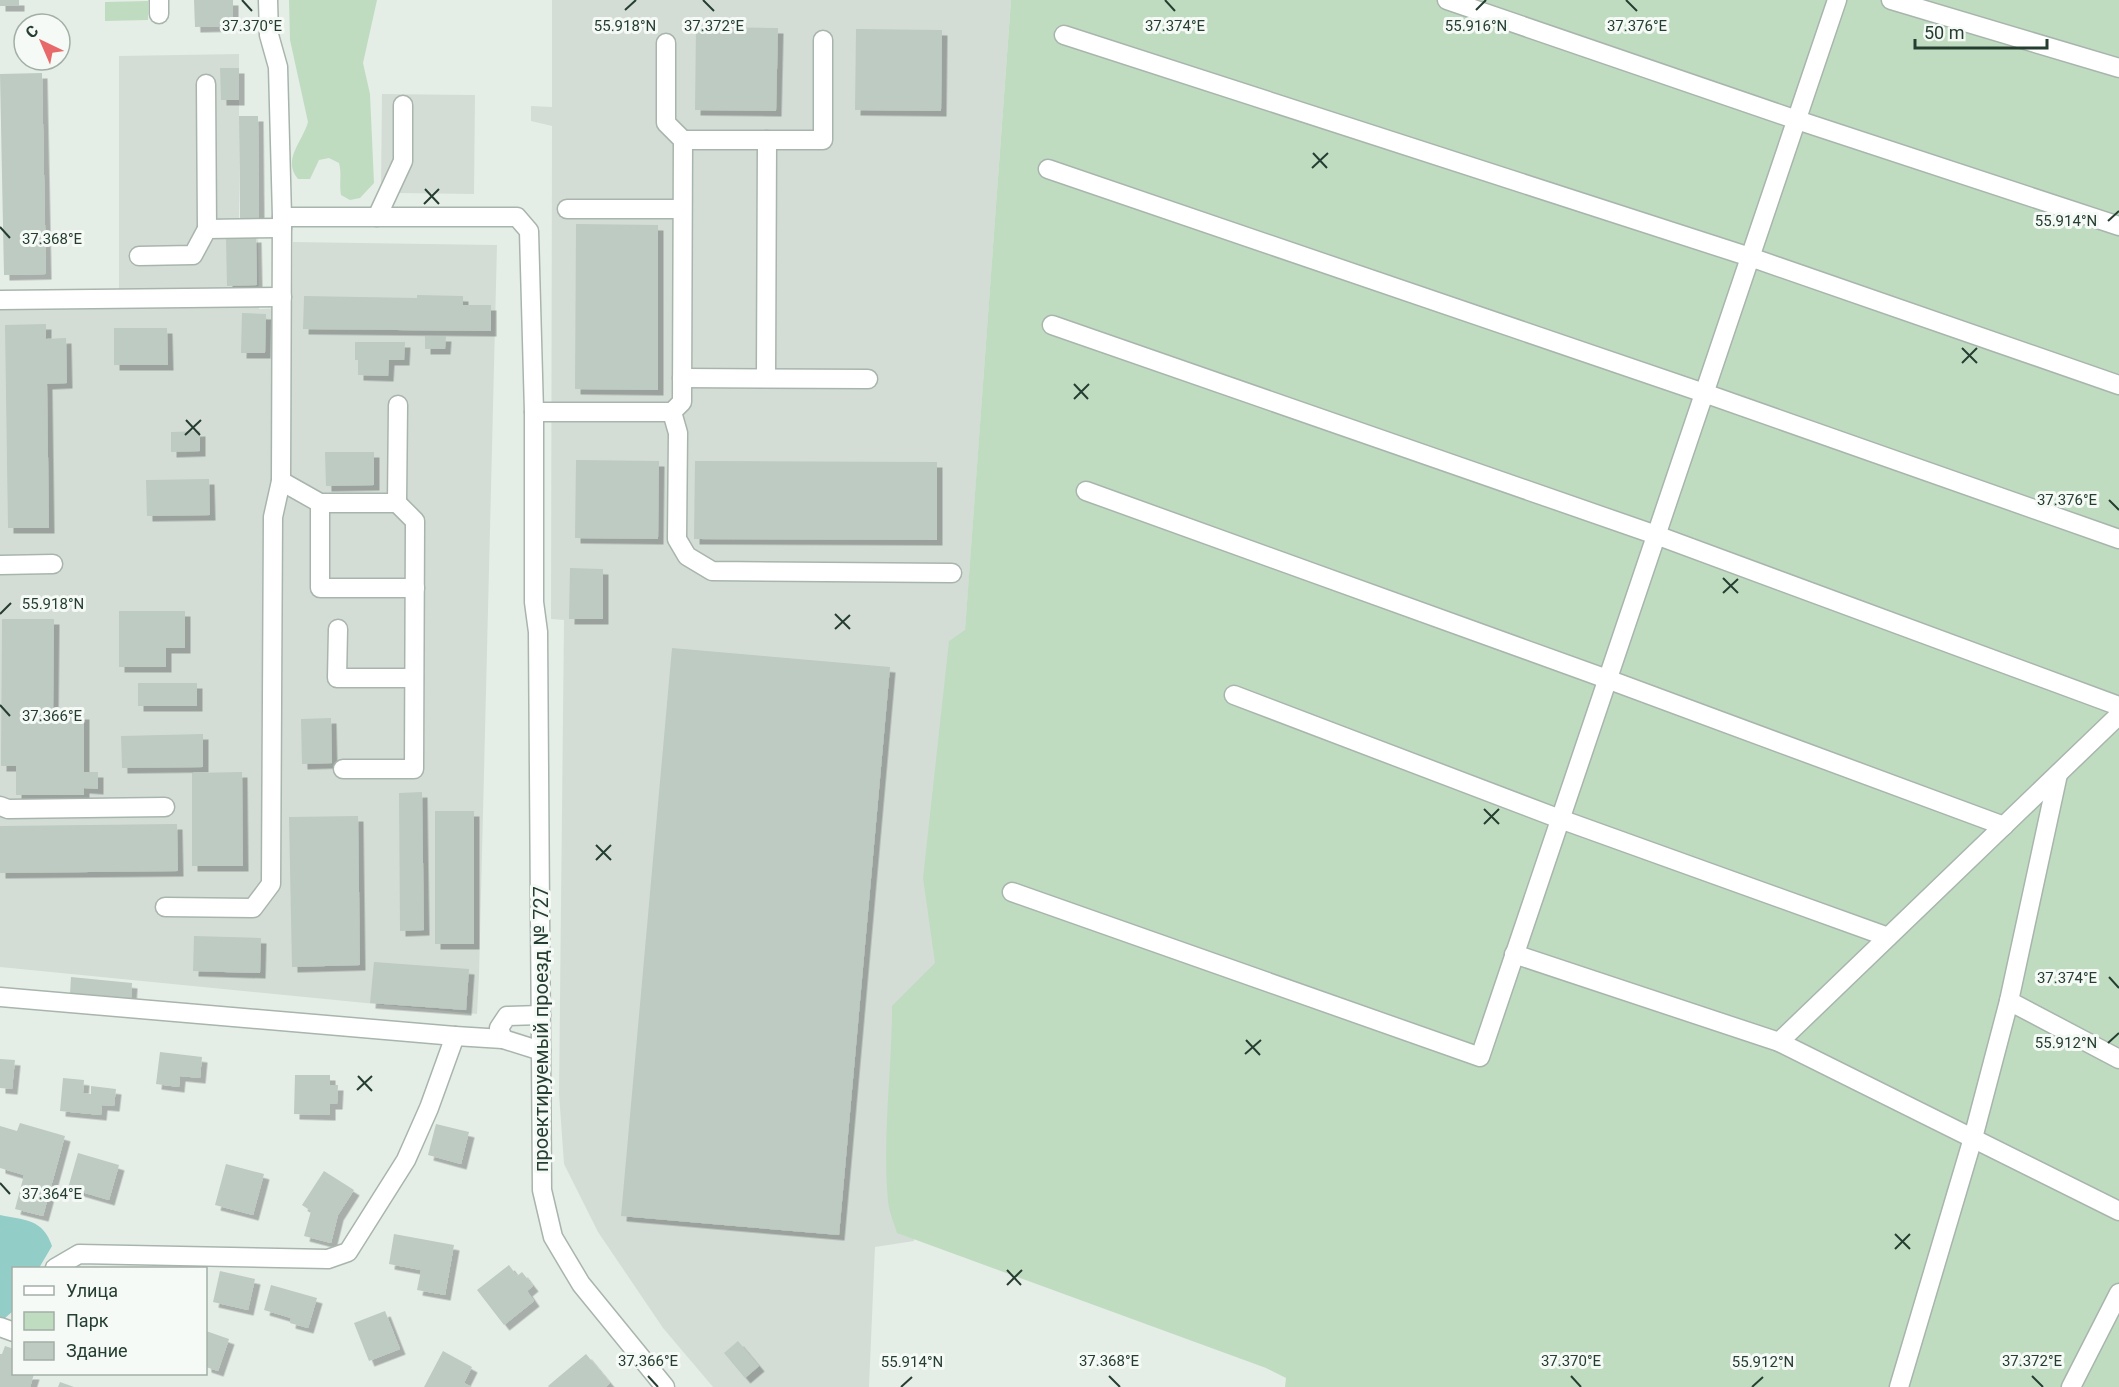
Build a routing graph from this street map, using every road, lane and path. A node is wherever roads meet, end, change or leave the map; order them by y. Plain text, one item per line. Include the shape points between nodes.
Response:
1 (268, 0) edge
2 (1447, 0) edge
3 (1837, 0) edge
4 (1891, 0) edge
5 (1064, 35) dead end
6 (823, 40) dead end
7 (666, 43) dead end
8 (2119, 68) edge
9 (206, 84) dead end
10 (403, 105) dead end
11 (1797, 120) junction
12 (683, 140) junction
13 (767, 140) junction
14 (1048, 169) dead end
15 (567, 209) dead end
16 (682, 209) junction
17 (377, 217) junction
18 (282, 223) junction
19 (2119, 225) edge
20 (207, 229) junction
21 (139, 256) dead end
22 (1750, 257) junction
23 (282, 297) junction
24 (0, 300) edge
25 (1052, 325) dead end
26 (682, 378) junction
27 (766, 378) junction
28 (868, 379) dead end
29 (2119, 385) edge
30 (1704, 393) junction
31 (398, 405) dead end
32 (534, 412) junction
33 (672, 412) junction
34 (281, 481) junction
35 (1086, 490) dead end
36 (320, 503) junction
37 (397, 503) junction
38 (1656, 535) junction
39 (2119, 539) edge
40 (53, 564) dead end
41 (0, 565) edge
42 (952, 573) dead end
43 (415, 588) junction
44 (338, 629) dead end
45 (414, 678) junction
46 (1607, 679) junction
47 (1234, 695) dead end
48 (2119, 706) edge
49 (2119, 715) edge
50 (343, 769) dead end
51 (2058, 774) junction
52 (0, 806) edge
53 (165, 807) dead end
54 (1560, 819) junction
55 (2004, 826) junction
56 (1012, 892) dead end
57 (165, 908) dead end
58 (1888, 937) junction
59 (1514, 954) junction
60 (0, 997) edge
61 (2009, 1001) junction
62 (541, 1015) junction
63 (455, 1036) junction
64 (503, 1039) junction
65 (1779, 1042) junction
66 (541, 1051) junction
67 (2119, 1059) edge
68 (1972, 1138) junction
69 (2119, 1211) edge
70 (58, 1267) edge
71 (2119, 1293) edge
72 (665, 1387) edge
73 (1899, 1387) edge
74 (2071, 1387) edge

1 - 18 street via 269,35 278,67
2 - 11 street
3 - 11 street
4 - 8 street
5 - 22 street
6 - 13 street via 823,140
7 - 12 street via 666,123
9 - 20 street
10 - 17 street via 402,161
11 - 19 street
11 - 22 street
12 - 13 street
12 - 16 street
13 - 27 street
14 - 30 street
15 - 16 street
16 - 26 street
17 - 18 street, проектируемый проезд № 727
17 - 32 street, проектируемый проезд № 727 via 517,217 529,231
18 - 20 street, проектируемый проезд № 727
18 - 23 street
20 - 21 street via 192,255
22 - 29 street
22 - 30 street
23 - 24 street
23 - 34 street
25 - 38 street
26 - 27 street
26 - 33 street via 682,402
27 - 28 street
30 - 38 street
30 - 39 street
31 - 37 street
32 - 33 street
32 - 62 street, проектируемый проезд № 727
33 - 42 street via 678,433 677,538 687,556 712,571
34 - 36 street
34 - 57 street via 273,517 271,884 253,908
35 - 46 street
36 - 37 street
36 - 43 street via 320,588
37 - 43 street via 415,521
38 - 46 street
38 - 48 street
40 - 41 street
43 - 45 street
44 - 45 street via 337,678
45 - 50 street via 414,769
46 - 54 street
46 - 55 street
47 - 54 street
49 - 51 street
51 - 55 street
51 - 61 street
52 - 53 street
54 - 58 street
54 - 59 street
55 - 58 street
56 - 59 street via 1480,1057
58 - 65 street
59 - 65 street
60 - 63 street
61 - 67 street
61 - 68 street
62 - 64 street via 507,1016 499,1028
62 - 66 street, проектируемый проезд № 727
63 - 64 street
63 - 70 street via 405,1160 348,1252 328,1260 79,1254
64 - 66 street
65 - 68 street
66 - 72 street, проектируемый проезд № 727 via 542,1190 553,1237 581,1284
68 - 69 street
68 - 73 street
71 - 74 street

